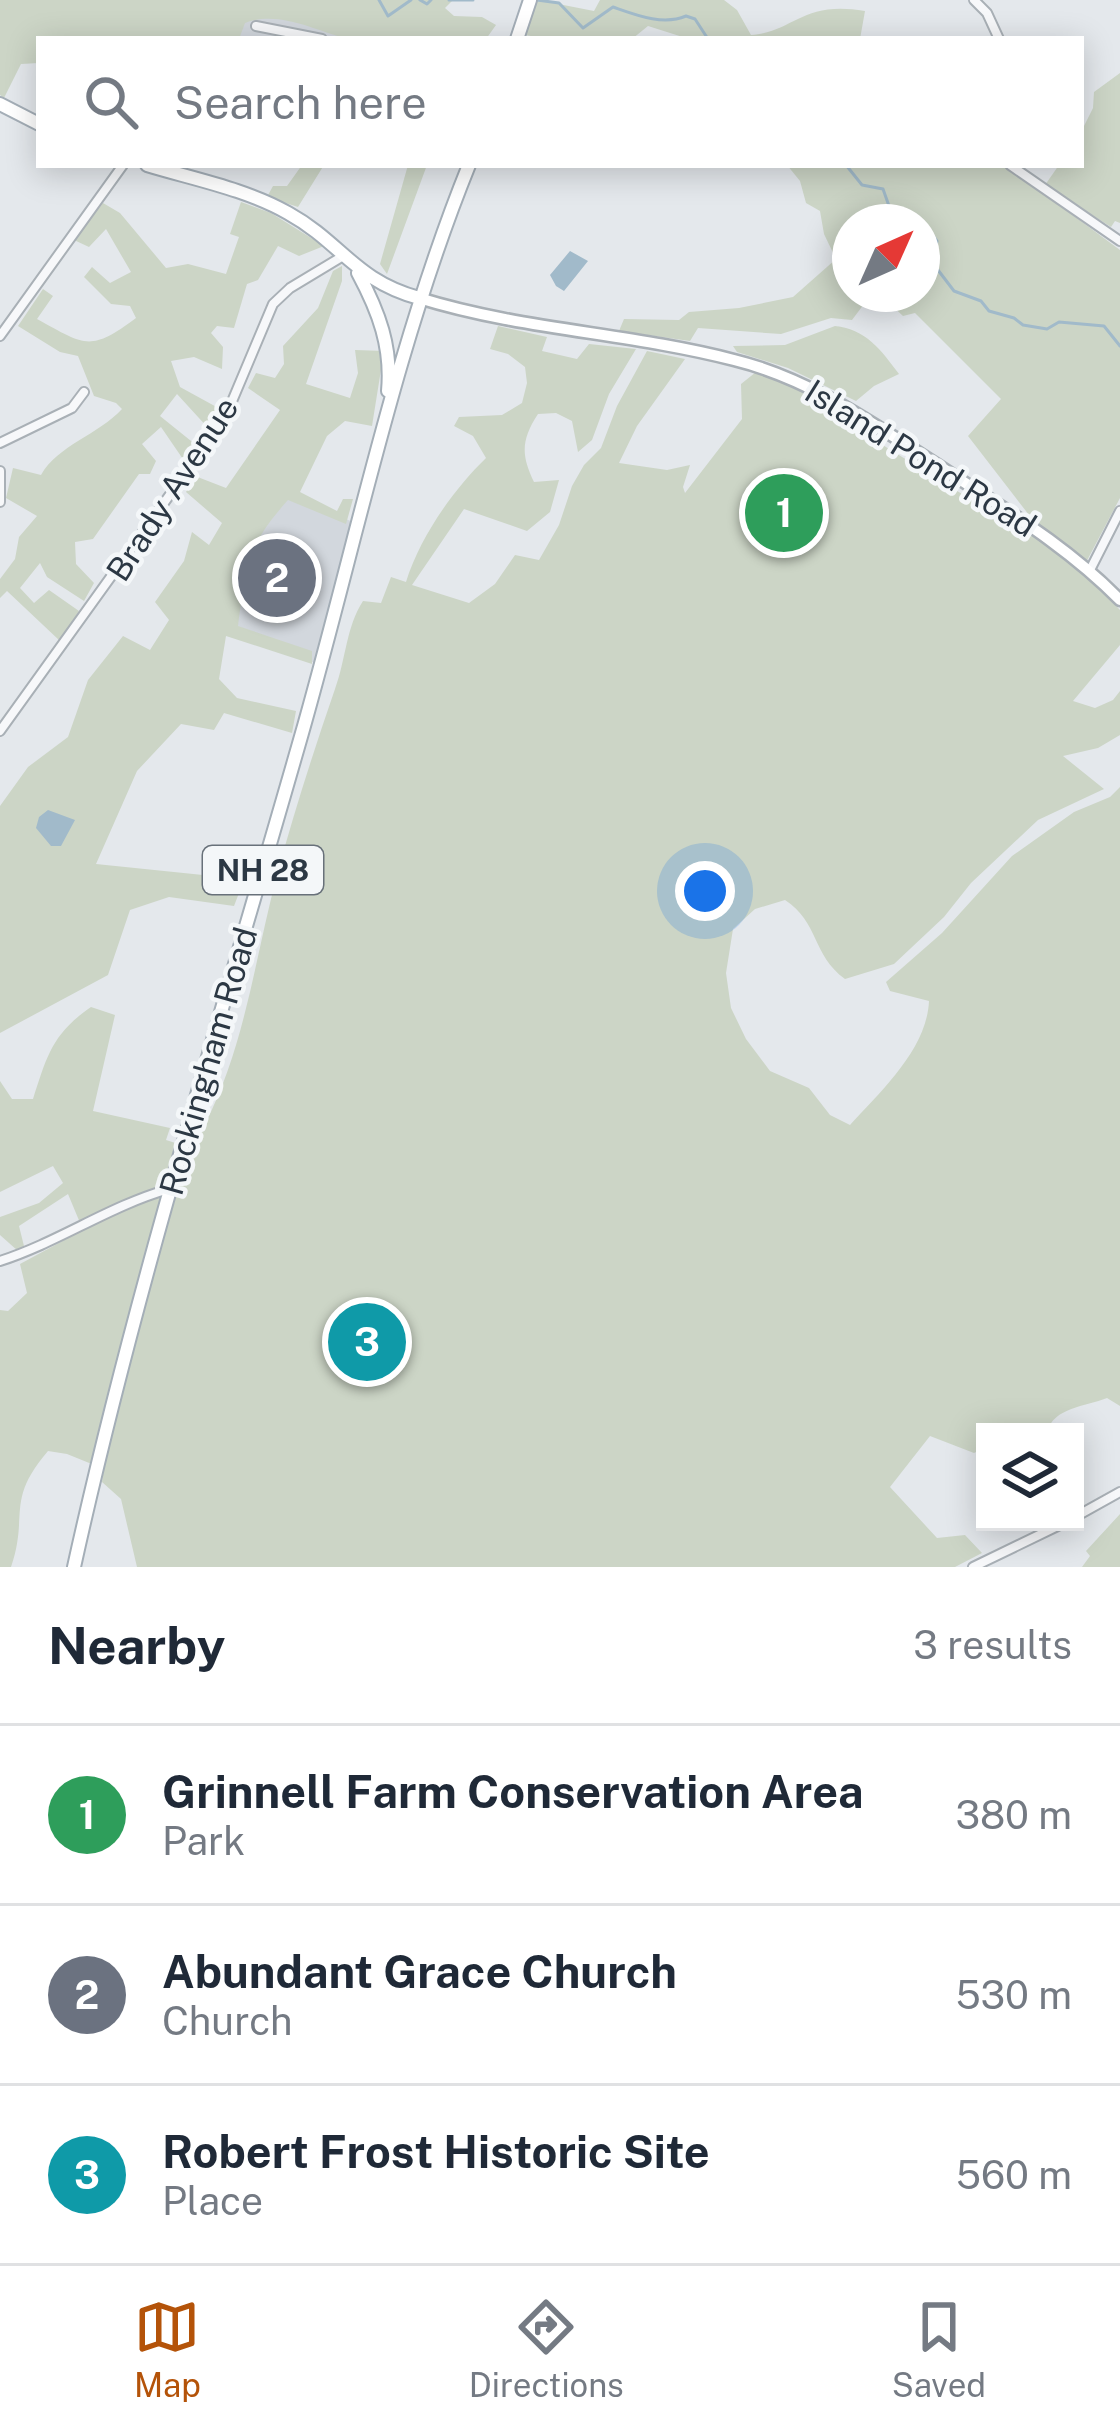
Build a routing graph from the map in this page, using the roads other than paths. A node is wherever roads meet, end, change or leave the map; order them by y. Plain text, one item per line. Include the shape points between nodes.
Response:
1 (530, 0) edge
2 (974, 0) edge
3 (256, 26) dead end
4 (307, 36) edge
5 (518, 36) edge
6 (998, 36) edge
7 (0, 104) edge
8 (36, 122) edge
9 (121, 168) edge
10 (468, 168) edge
11 (1014, 168) edge
12 (180, 170) edge
13 (1120, 241) edge
14 (344, 256) junction
15 (355, 267) junction
16 (419, 298) junction
17 (0, 336) edge
18 (84, 392) dead end
19 (386, 418) junction
20 (0, 443) edge
21 (0, 471) edge
22 (0, 502) edge
23 (1120, 511) edge
24 (1090, 570) junction
25 (1120, 600) edge
26 (0, 731) edge
27 (172, 1188) junction
28 (0, 1262) edge
29 (1120, 1492) edge
30 (1084, 1512) edge
31 (1047, 1531) edge
32 (74, 1567) edge
33 (973, 1567) edge

1 - 5 main road
2 - 6 street
3 - 4 street
7 - 8 main road
9 - 17 street
10 - 16 main road, Rockingham Road
11 - 13 street
12 - 14 main road, NH 28 via 280,208
14 - 15 main road, NH 28
14 - 26 street, Brady Avenue via 273,304 225,418
15 - 16 main road, NH 28
15 - 19 main road, NH 28 via 386,340
16 - 19 main road, Rockingham Road / NH 28
16 - 24 street, Island Pond Road via 787,376
18 - 20 street via 72,408
19 - 27 main road, Rockingham Road / NH 28
21 - 22 street
23 - 24 street
24 - 25 street, Island Pond Road
27 - 28 street
27 - 32 main road, Rockingham Road / NH 28
29 - 30 street
31 - 33 street

